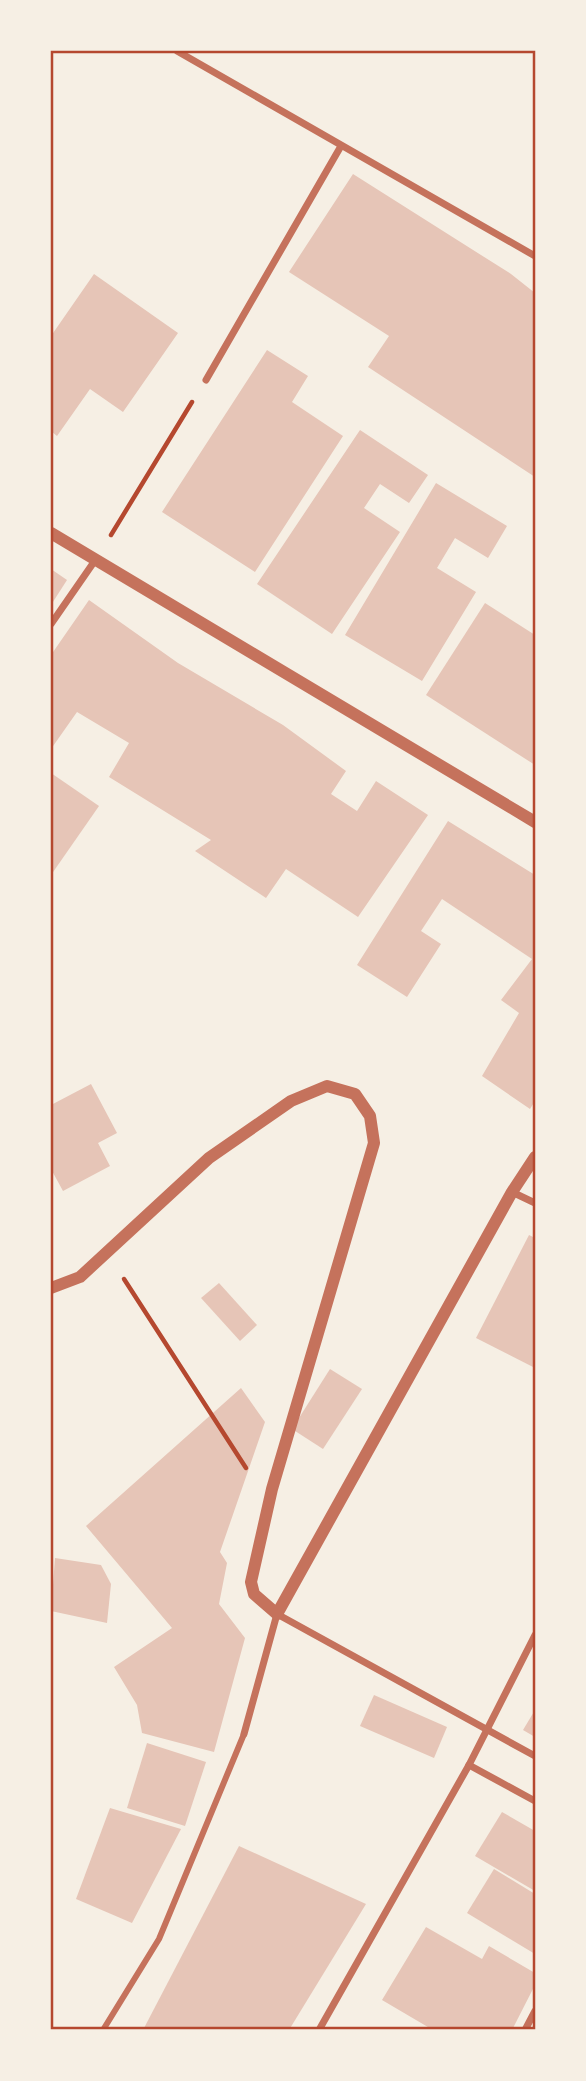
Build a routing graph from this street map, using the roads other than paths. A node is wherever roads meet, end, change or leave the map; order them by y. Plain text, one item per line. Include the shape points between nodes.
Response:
1 (177, 51) edge
2 (341, 146) junction
3 (535, 257) edge
4 (206, 380) road end
5 (51, 533) edge
6 (96, 559) junction
7 (51, 624) edge
8 (535, 822) edge
9 (535, 1157) edge
10 (512, 1192) junction
11 (535, 1203) edge
12 (51, 1289) edge
13 (277, 1614) junction
14 (535, 1635) edge
15 (488, 1730) junction
16 (244, 1734) joint
17 (535, 1756) edge
18 (469, 1765) junction
19 (535, 1801) edge
20 (535, 2011) edge
21 (103, 2030) edge
22 (319, 2030) edge
23 (526, 2030) edge

1 - 2 street
2 - 3 street
2 - 4 street
5 - 6 street
6 - 7 street
6 - 8 street
9 - 10 street
10 - 11 street
10 - 13 street
12 - 13 street via 80,1277 209,1158 291,1101 327,1086 355,1094 370,1116 374,1143 272,1489 251,1582 254,1594
13 - 15 street
13 - 16 street
14 - 15 street
15 - 17 street
15 - 18 street
16 - 21 street via 159,1939
18 - 19 street
18 - 22 street
20 - 23 street

